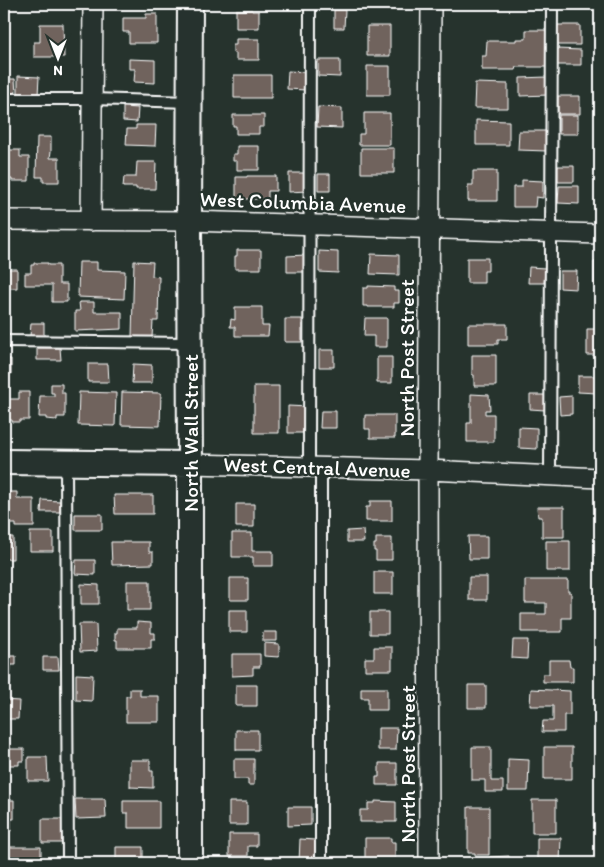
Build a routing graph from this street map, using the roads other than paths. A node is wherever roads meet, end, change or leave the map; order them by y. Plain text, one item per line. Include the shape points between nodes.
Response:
1 (92, 4) edge
2 (190, 4) edge
3 (310, 4) edge
4 (431, 4) edge
5 (552, 4) edge
6 (4, 98) edge
7 (92, 99) junction
8 (189, 102) junction
9 (4, 220) edge
10 (91, 220) junction
11 (189, 221) junction
12 (310, 225) junction
13 (430, 228) junction
14 (551, 232) junction
15 (600, 234) edge
16 (4, 341) edge
17 (190, 343) junction
18 (4, 462) edge
19 (66, 463) junction
20 (190, 464) junction
21 (315, 467) junction
22 (428, 470) junction
23 (550, 476) junction
24 (600, 478) edge
25 (68, 863) edge
26 (190, 863) edge
27 (320, 863) edge
28 (429, 863) edge

1 - 7 street
2 - 8 street, North Wall Street
3 - 12 lane
4 - 13 street, North Post Street
5 - 14 lane
6 - 7 lane
7 - 8 lane
7 - 10 street
8 - 11 street, North Wall Street
9 - 10 street, West Columbia Avenue
10 - 11 street, West Columbia Avenue
11 - 12 street, West Columbia Avenue
11 - 17 street, North Wall Street
12 - 13 street, West Columbia Avenue
12 - 21 lane
13 - 14 street, West Columbia Avenue
13 - 22 street, North Post Street
14 - 15 street, West Columbia Avenue
14 - 23 lane
16 - 17 lane
17 - 20 street, North Wall Street
18 - 19 street, West Central Avenue
19 - 20 street, West Central Avenue
19 - 25 lane
20 - 21 street, West Central Avenue
20 - 26 street, North Wall Street
21 - 22 street, West Central Avenue
21 - 27 lane
22 - 23 street, West Central Avenue
22 - 28 street, North Post Street
23 - 24 street, West Central Avenue

